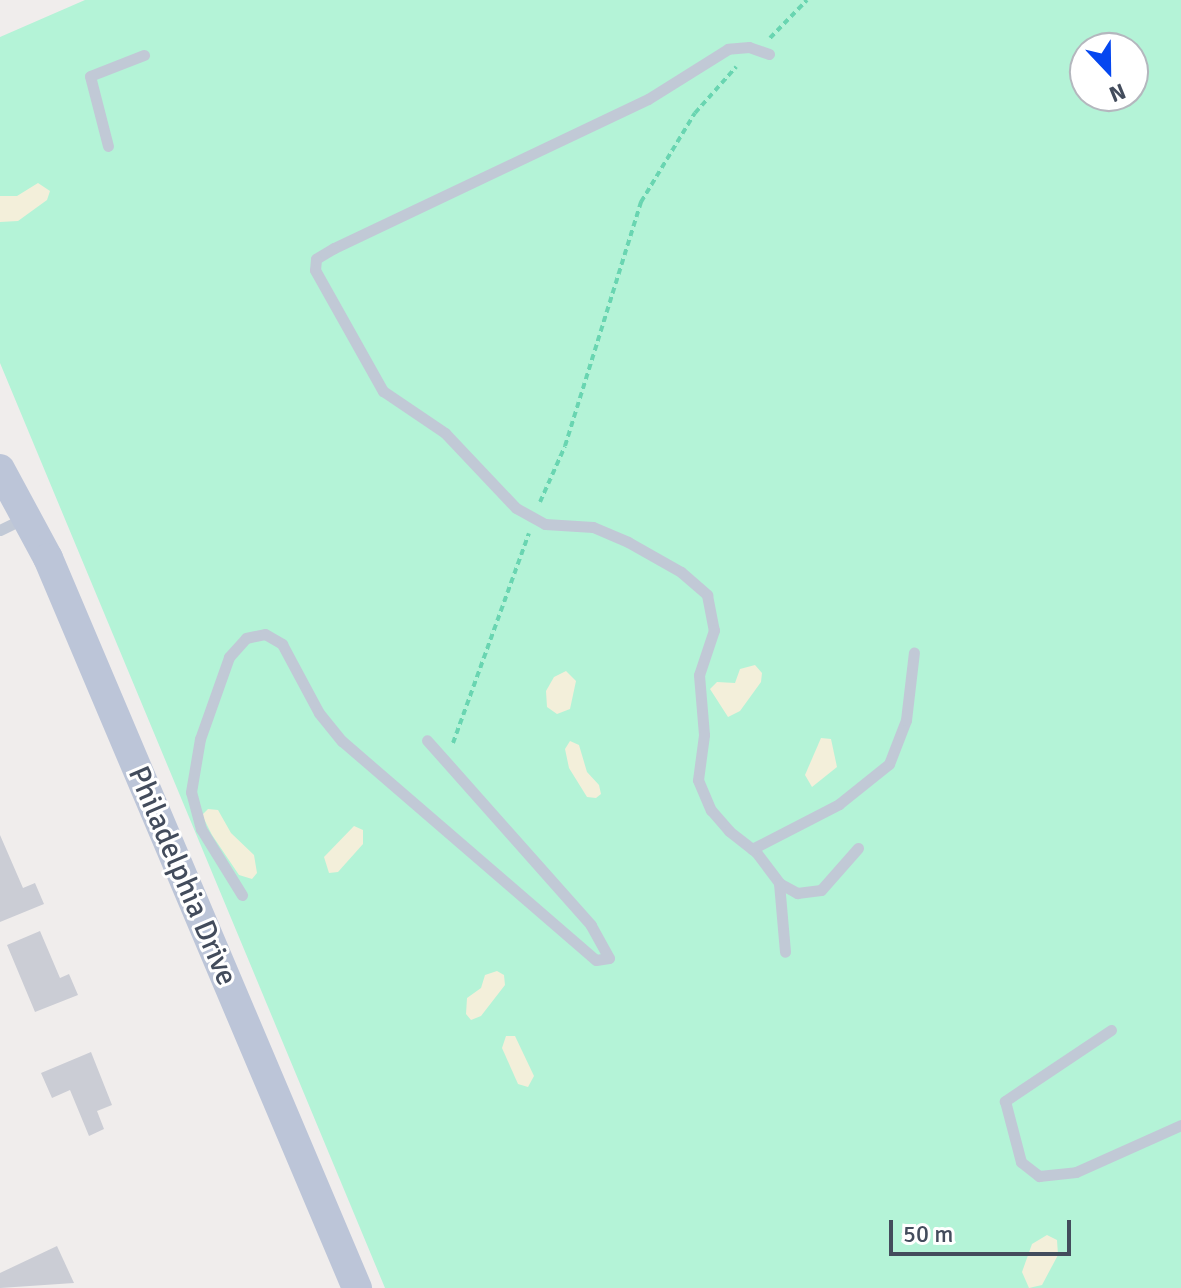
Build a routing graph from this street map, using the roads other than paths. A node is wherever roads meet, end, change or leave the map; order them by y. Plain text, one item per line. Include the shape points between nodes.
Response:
1 (764, 51) road end
2 (144, 55) dead end
3 (108, 146) dead end
4 (3, 484) edge
5 (11, 525) edge
6 (914, 652) dead end
7 (427, 740) dead end
8 (858, 848) dead end
9 (752, 849) junction
10 (779, 883) junction
11 (242, 895) dead end
12 (785, 952) dead end
13 (1111, 1030) dead end
14 (1181, 1125) edge
15 (357, 1288) edge

1 - 9 lane via 728,49 648,99 334,248 316,259 315,270 383,391 445,433 516,508 545,524 593,527 628,542 681,572 707,595 714,630 699,675 704,735 698,780 711,810
2 - 3 lane via 90,76
4 - 5 main road, Philadelphia Drive
5 - 15 main road, Philadelphia Drive via 48,558
6 - 9 lane via 906,720 889,764 839,804
7 - 11 lane via 591,925 609,958 603,962 584,950 342,741 319,713 282,644 265,634 246,638 229,657 211,701 191,792 201,829
8 - 10 lane via 821,890 797,893
9 - 10 lane
10 - 12 lane
13 - 14 lane via 1005,1101 1021,1162 1039,1176 1076,1172

